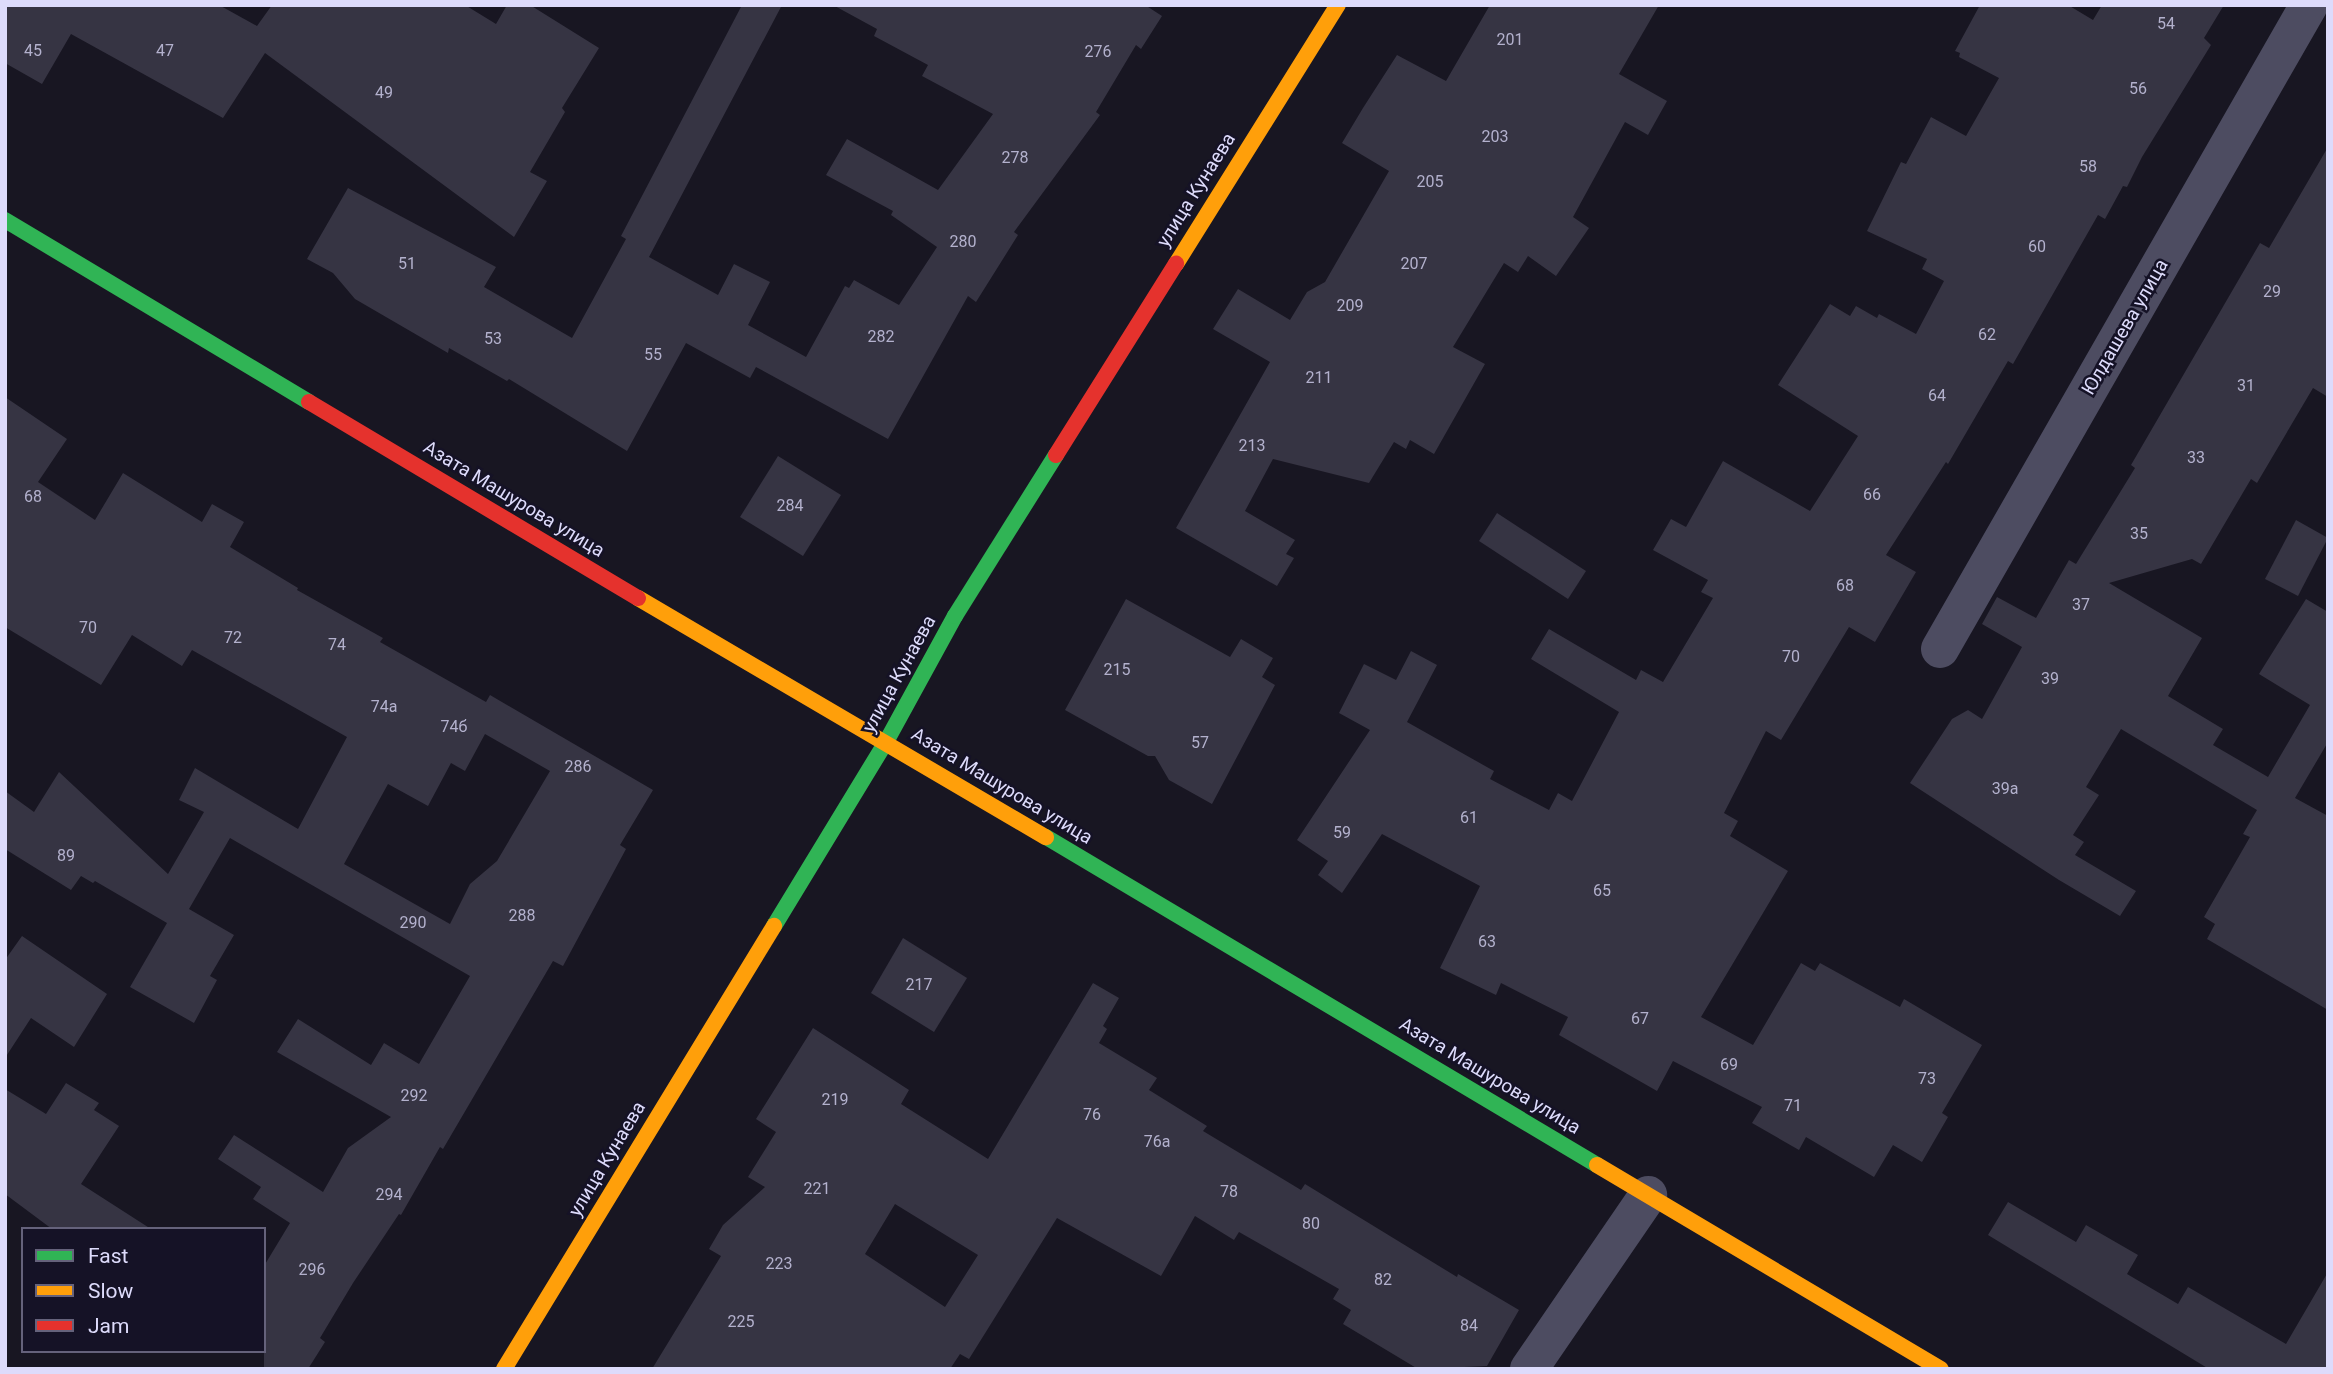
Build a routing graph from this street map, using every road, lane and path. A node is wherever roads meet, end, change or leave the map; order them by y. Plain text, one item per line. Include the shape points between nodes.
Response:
1 (1338, 5) edge
2 (2309, 5) edge
3 (5, 220) edge
4 (1940, 649) dead end
5 (886, 742) junction
6 (1648, 1195) junction
7 (504, 1369) edge
8 (1529, 1369) edge
9 (1941, 1369) edge

1 - 5 street, улица Кунаева via 955,616
2 - 4 street, Юлдашева улица
3 - 5 street, Азата Машурова улица
5 - 6 street, Азата Машурова улица
5 - 7 street, улица Кунаева
6 - 8 street
6 - 9 street, Азата Машурова улица

